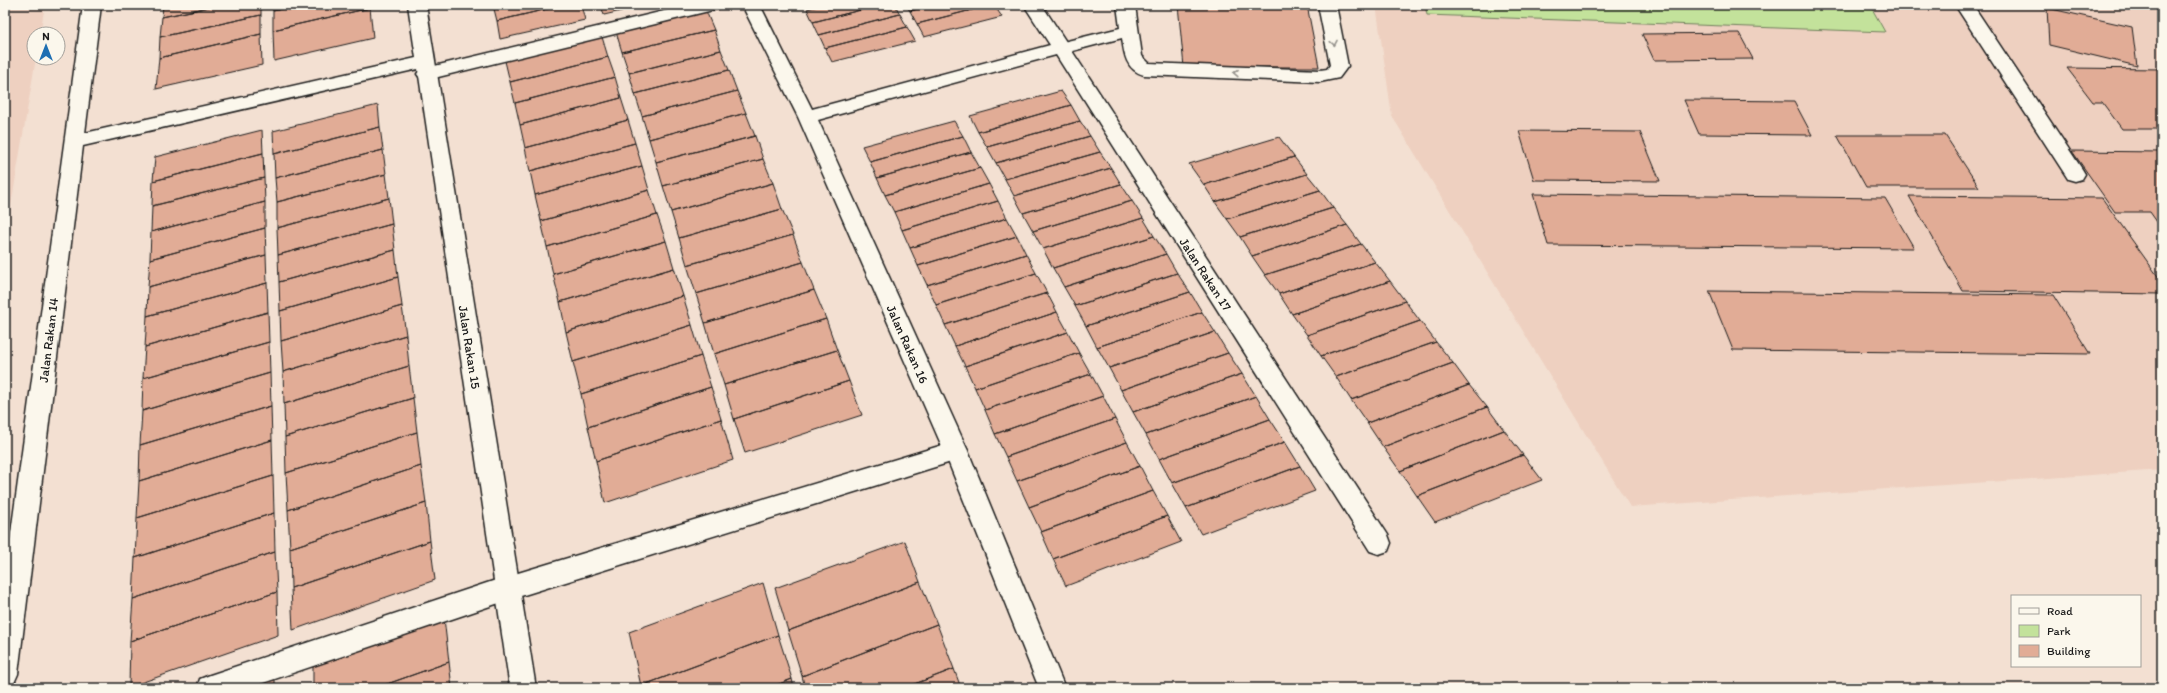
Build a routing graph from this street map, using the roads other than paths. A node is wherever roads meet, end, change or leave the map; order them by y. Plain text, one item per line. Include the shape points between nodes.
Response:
1 (92, 5) edge
2 (417, 5) edge
3 (711, 5) edge
4 (752, 5) edge
5 (1032, 5) edge
6 (1126, 5) edge
7 (1327, 5) edge
8 (1964, 5) edge
9 (1129, 31) junction
10 (1061, 48) junction
11 (426, 68) junction
12 (807, 117) junction
13 (74, 142) junction
14 (2075, 174) dead end
15 (956, 450) junction
16 (1379, 543) dead end
17 (508, 588) junction
18 (5, 674) edge
19 (210, 688) edge
20 (523, 688) edge
21 (1052, 688) edge

1 - 13 street, Jalan Rakan 14
2 - 11 street, Jalan Rakan 15
3 - 11 street
4 - 12 street, Jalan Rakan 16
5 - 10 street, Jalan Rakan 17
6 - 9 street
7 -> 9 street via 1338,66 1333,74 1320,76 1144,69 1133,58
8 - 14 street
9 - 10 street
10 - 12 street
10 - 16 street, Jalan Rakan 17
11 - 13 street
11 - 17 street, Jalan Rakan 15
12 - 15 street, Jalan Rakan 16
13 - 18 street, Jalan Rakan 14
15 - 17 street
15 - 21 street, Jalan Rakan 16
17 - 19 street
17 - 20 street, Jalan Rakan 15

